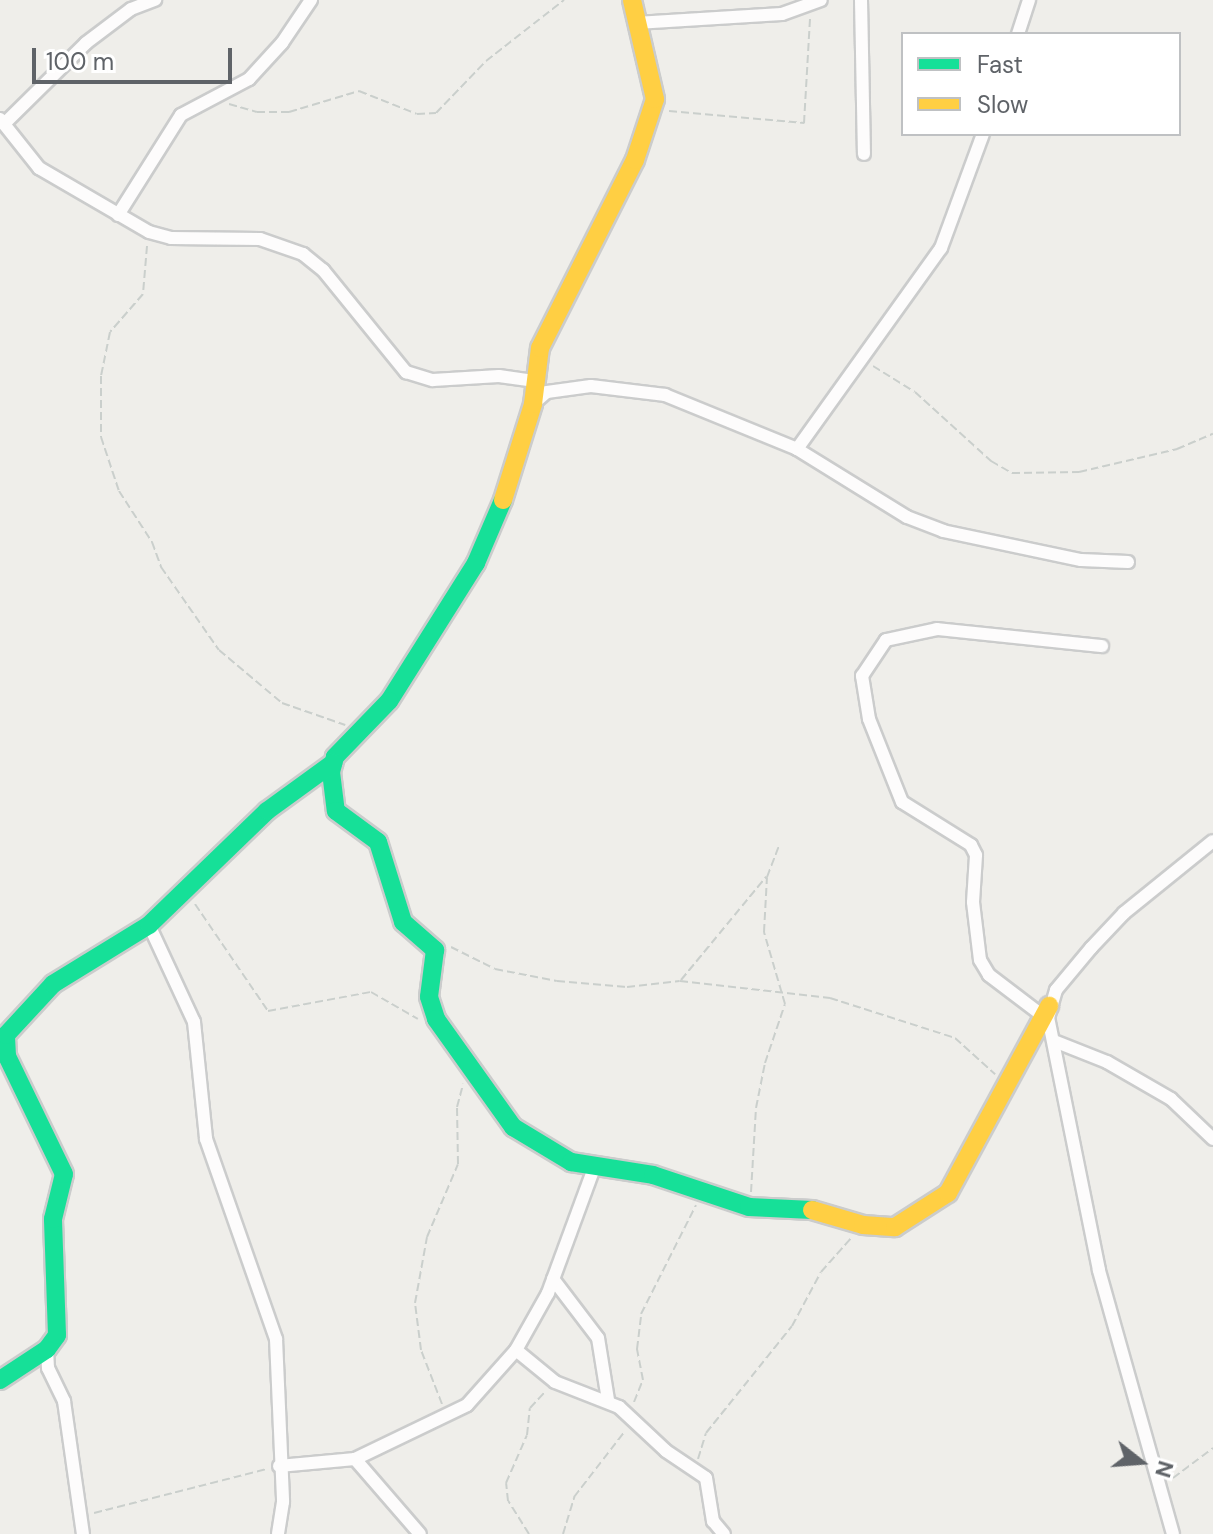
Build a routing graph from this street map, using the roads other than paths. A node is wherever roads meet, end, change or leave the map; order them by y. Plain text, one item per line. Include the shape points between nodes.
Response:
1 (155, 0) edge
2 (311, 0) edge
3 (632, 0) edge
4 (861, 0) edge
5 (1029, 0) edge
6 (815, 4) edge
7 (636, 23) junction
8 (1019, 32) edge
9 (2, 121) edge
10 (982, 136) edge
11 (864, 154) dead end
12 (118, 215) junction
13 (534, 381) junction
14 (533, 404) junction
15 (797, 449) junction
16 (1128, 562) dead end
17 (1102, 646) dead end
18 (333, 763) junction
19 (1213, 841) edge
20 (149, 925) junction
21 (1046, 1011) junction
22 (1054, 1041) junction
23 (1213, 1139) edge
24 (595, 1165) junction
25 (553, 1279) junction
26 (47, 1349) junction
27 (516, 1350) junction
28 (0, 1380) edge
29 (608, 1400) junction
30 (355, 1459) junction
31 (279, 1466) junction
32 (83, 1534) edge
33 (278, 1534) edge
34 (420, 1534) edge
35 (724, 1534) edge
36 (1173, 1534) edge

1 - 9 street via 131,9 86,43
2 - 12 street via 265,64 220,98 199,102 181,115
3 - 7 street
4 - 11 street
5 - 8 street
6 - 7 street via 782,14
7 - 13 street via 654,90 651,110 614,210 550,324
9 - 12 street via 39,168
10 - 15 street via 941,248
12 - 13 street via 149,232 288,245 323,270 406,372 433,380 499,376
13 - 14 street
14 - 15 street via 547,392 591,386 665,395
14 - 18 street via 509,485 476,563 412,668
15 - 16 street via 907,517 943,531 1081,560
17 - 21 street via 937,629 886,640 862,676 869,719 902,802 971,845 976,855 973,902 980,960 989,975
18 - 20 street via 267,811
18 - 24 street via 336,811 378,842 403,922 435,950 430,1006 513,1127 571,1162
19 - 21 street via 1124,913
20 - 26 street via 53,984 3,1045 64,1174 53,1219 59,1328
20 - 31 street via 194,1022 200,1105 211,1160 276,1339
21 - 22 street
21 - 24 street via 948,1193 895,1227 863,1225 818,1210 749,1207 653,1175
22 - 23 street via 1107,1062 1171,1099
22 - 36 street via 1099,1270
24 - 25 street
25 - 27 street
25 - 29 street via 598,1338
26 - 28 street
26 - 32 street via 48,1368 64,1401
27 - 29 street via 555,1382
27 - 30 street via 467,1405
29 - 35 street via 708,1482 713,1521
30 - 31 street
30 - 34 street
31 - 33 street via 283,1502

